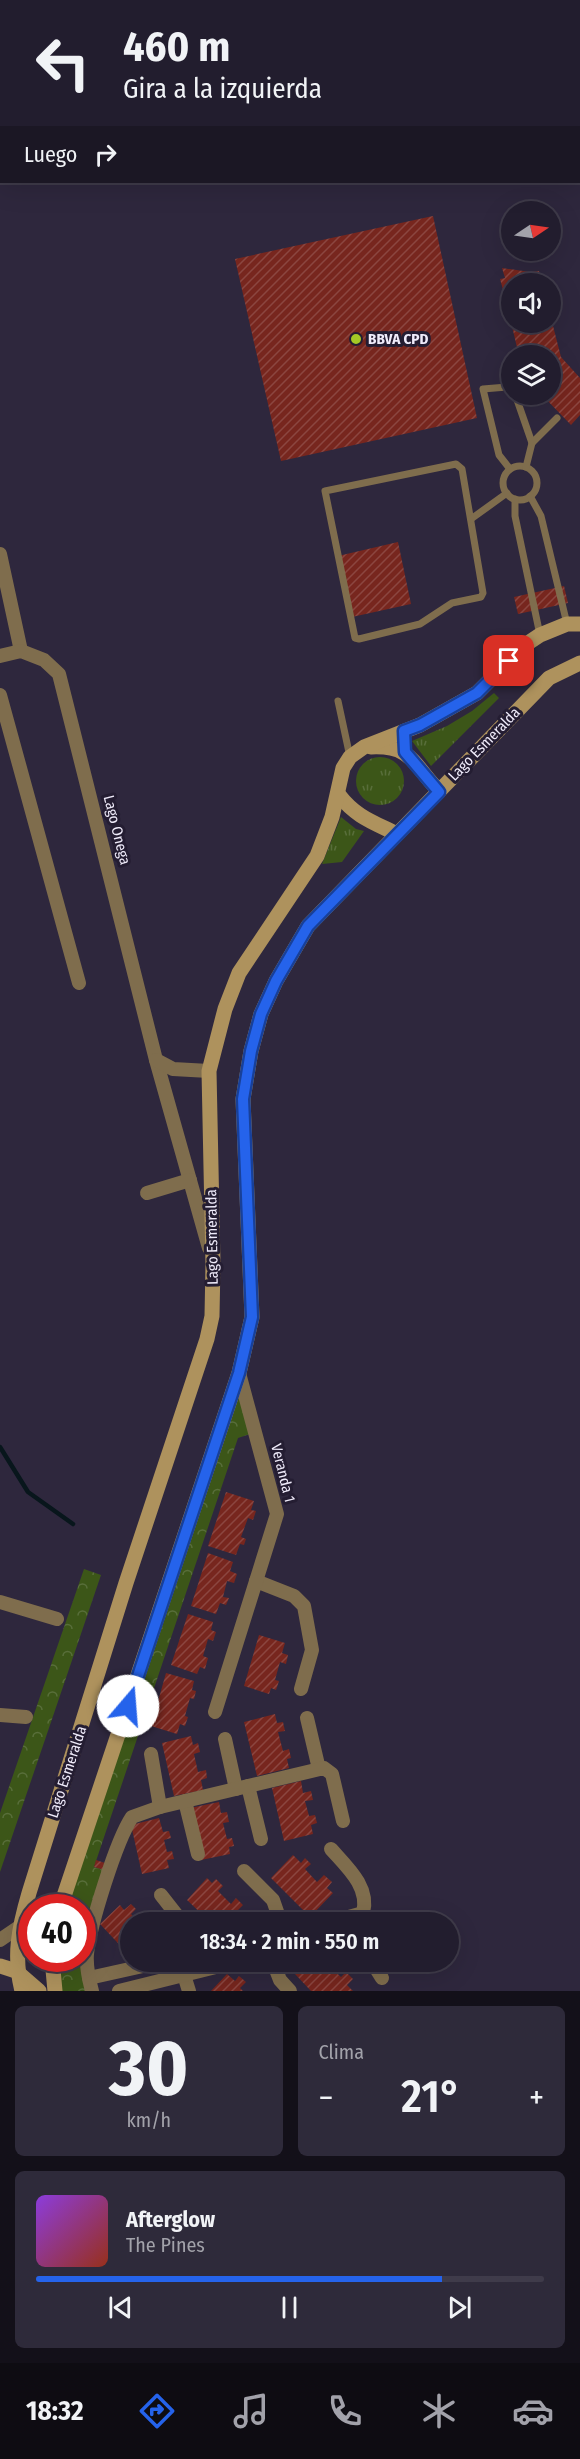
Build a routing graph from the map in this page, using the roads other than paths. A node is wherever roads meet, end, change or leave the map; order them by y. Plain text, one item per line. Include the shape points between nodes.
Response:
1 (501, 388) edge
2 (518, 405) edge
3 (557, 418) dead end
4 (532, 443) junction
5 (526, 467) junction
6 (510, 469) junction
7 (507, 493) junction
8 (530, 496) junction
9 (515, 499) junction
10 (471, 519) junction
11 (0, 554) edge
12 (574, 624) edge
13 (540, 635) junction
14 (21, 651) junction
15 (0, 656) edge
16 (580, 663) edge
17 (0, 695) edge
18 (338, 701) dead end
19 (404, 731) junction
20 (364, 747) junction
21 (405, 752) junction
22 (350, 757) junction
23 (439, 792) junction
24 (339, 795) junction
25 (397, 834) junction
26 (79, 983) dead end
27 (156, 1060) junction
28 (209, 1071) junction
29 (190, 1180) junction
30 (147, 1193) dead end
31 (213, 1264) junction
32 (239, 1373) junction
33 (256, 1581) junction
34 (0, 1602) edge
35 (57, 1619) dead end
36 (301, 1689) dead end
37 (215, 1712) dead end
38 (0, 1715) edge
39 (26, 1717) dead end
40 (308, 1718) dead end
41 (225, 1739) dead end
42 (151, 1754) dead end
43 (319, 1769) junction
44 (242, 1787) junction
45 (185, 1801) junction
46 (160, 1807) junction
47 (344, 1821) dead end
48 (261, 1839) dead end
49 (331, 1849) dead end
50 (198, 1854) dead end
51 (244, 1871) dead end
52 (29, 1894) edge
53 (65, 1894) edge
54 (161, 1895) dead end
55 (174, 1912) edge
56 (277, 1912) edge
57 (363, 1912) edge
58 (18, 1928) edge
59 (0, 1940) edge
60 (18, 1942) edge
61 (0, 1966) edge
62 (16, 1971) junction
63 (53, 1972) edge
64 (130, 1972) edge
65 (196, 1972) edge
66 (277, 1972) edge
67 (378, 1972) edge
68 (184, 1975) junction
69 (382, 1978) dead end
70 (90, 1985) edge
71 (22, 1991) edge
72 (39, 1991) edge
73 (55, 1991) edge
74 (119, 1991) edge
75 (189, 1991) edge
76 (290, 1991) edge

1 - 6 lane via 483,389 499,455
2 - 4 lane
3 - 4 lane
4 - 5 lane
5 - 6 lane
5 - 8 lane via 536,481
6 - 7 lane via 503,483
7 - 9 lane
7 - 10 lane
8 - 9 lane
8 - 12 lane via 541,516
9 - 13 lane via 515,516
10 - 10 lane via 481,597 452,603 420,624 355,638 325,491 456,464 462,469
11 - 14 street
12 - 13 street
13 - 19 street via 477,693
14 - 15 street
14 - 27 street, Lago Onega via 44,660 59,674
16 - 23 street, Lago Esmeralda via 549,678
17 - 26 street
18 - 22 lane
19 - 20 street
19 - 21 street
20 - 21 street
20 - 22 street
21 - 23 street
22 - 24 street, Lago Esmeralda via 343,768
23 - 25 street, Lago Esmeralda
24 - 25 street via 360,817
24 - 28 street, Lago Esmeralda via 317,856 239,973
25 - 32 street, Lago Esmeralda via 308,926 261,1014 243,1099 252,1308
27 - 28 street via 173,1068
27 - 29 street, Lago Onega
28 - 31 street, Lago Esmeralda
29 - 30 street
29 - 31 street, Lago Onega
31 - 52 street, Lago Esmeralda via 212,1316 207,1339
32 - 33 street, Veranda 1 via 276,1514
32 - 53 street, Lago Esmeralda
33 - 36 street via 294,1596 304,1606 312,1650
33 - 37 street, Veranda 1
34 - 35 street
38 - 39 street
40 - 43 street
41 - 44 street
42 - 46 street
43 - 44 street
43 - 47 street via 332,1774
44 - 45 street
44 - 48 street
45 - 46 street
45 - 50 street
46 - 70 street via 132,1817 109,1873 87,1955
49 - 57 street via 355,1876 366,1904
51 - 56 street via 273,1900
54 - 55 street
58 - 59 street
60 - 62 street, Lago Esmeralda
61 - 62 street
62 - 71 street, Lago Esmeralda
62 - 72 street
63 - 73 street
64 - 70 street
65 - 68 street
66 - 76 street
67 - 69 street
68 - 74 street
68 - 75 street

